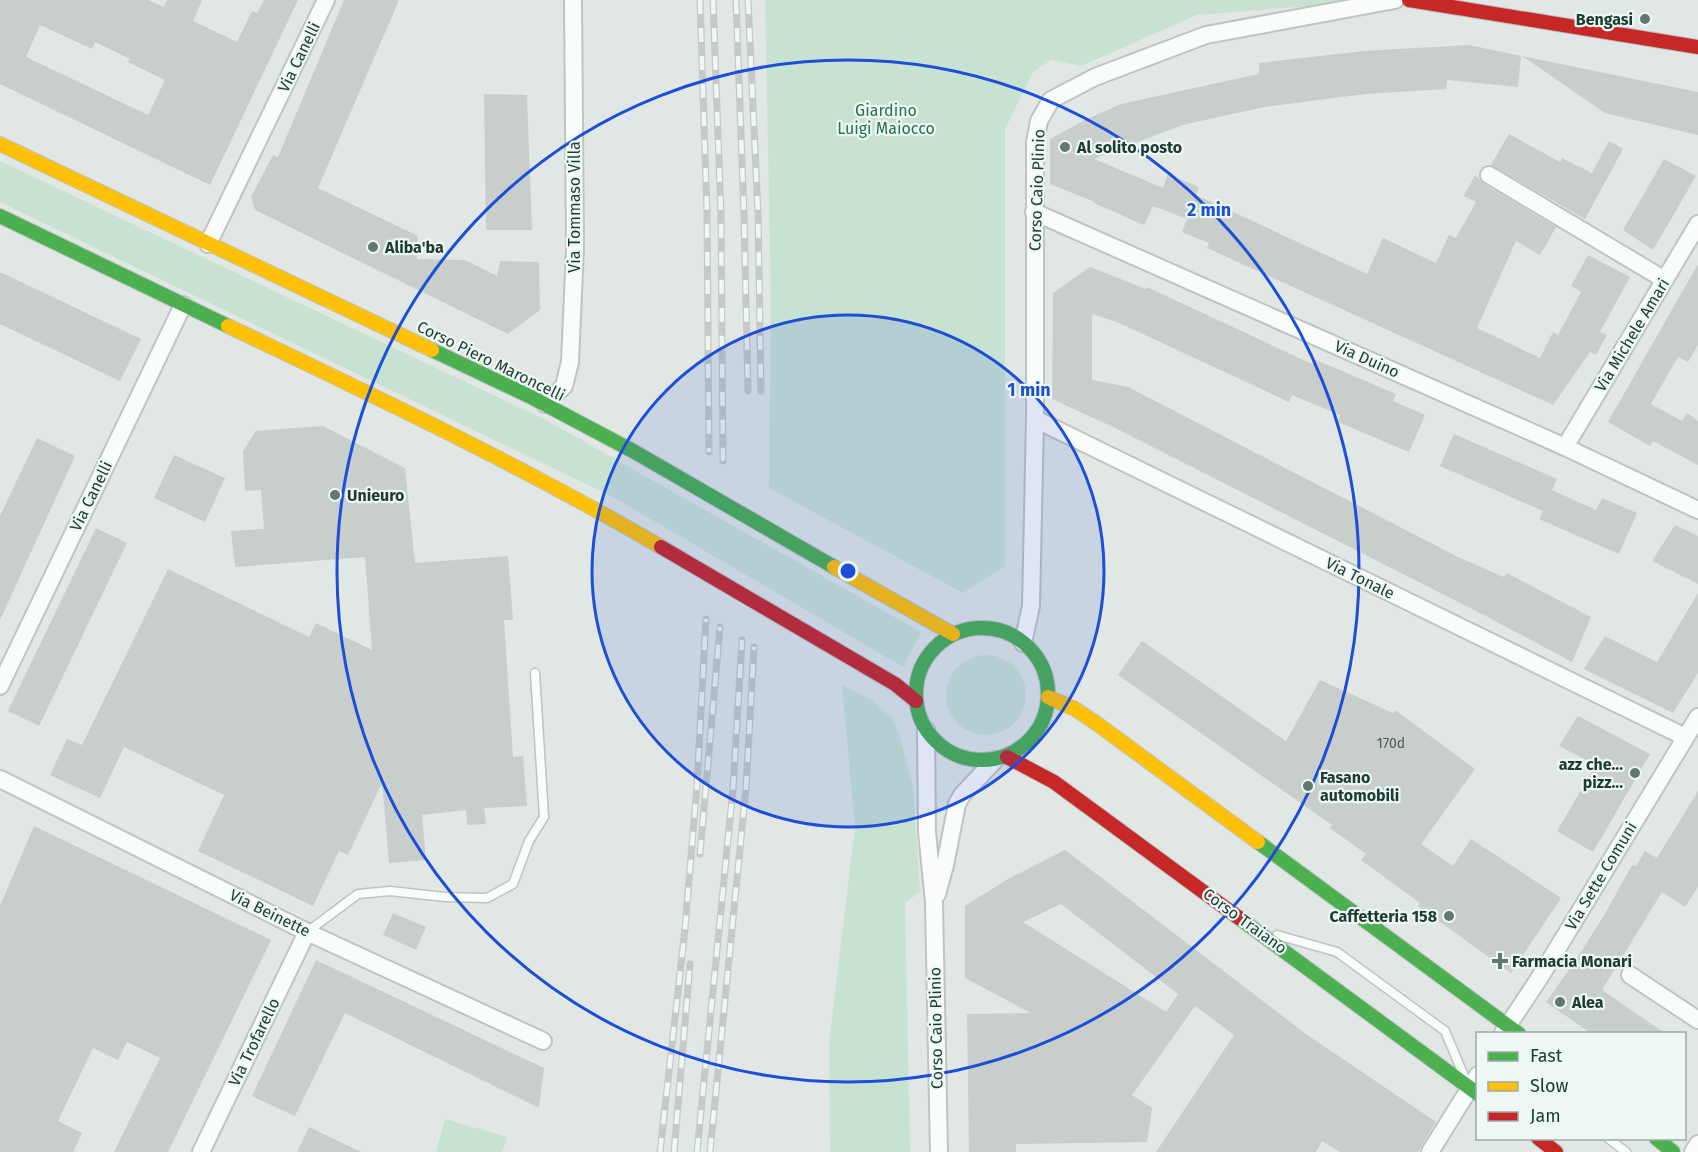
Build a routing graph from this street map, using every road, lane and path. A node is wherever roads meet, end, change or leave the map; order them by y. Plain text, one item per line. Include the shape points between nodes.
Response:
1 (326, 0) edge
2 (573, 0) edge
3 (1395, 0) edge
4 (1409, 0) edge
5 (1698, 46) edge
6 (0, 144) edge
7 (1489, 175) dead end
8 (1034, 212) junction
9 (0, 216) edge
10 (1698, 224) edge
11 (208, 244) junction
12 (1665, 280) junction
13 (183, 305) junction
14 (545, 404) junction
15 (1035, 419) junction
16 (1565, 447) junction
17 (1698, 510) edge
18 (953, 634) junction
19 (1023, 643) junction
20 (535, 673) dead end
21 (0, 686) edge
22 (1048, 697) junction
23 (916, 701) junction
24 (1698, 717) edge
25 (926, 730) junction
26 (1685, 737) junction
27 (1001, 758) junction
28 (0, 779) edge
29 (934, 903) junction
30 (1257, 930) junction
31 (307, 932) junction
32 (1630, 975) dead end
33 (1698, 1020) edge
34 (1510, 1031) edge
35 (543, 1041) dead end
36 (1475, 1086) edge
37 (1541, 1140) edge
38 (1611, 1140) edge
39 (1658, 1140) edge
40 (1698, 1144) edge
41 (201, 1152) edge
42 (939, 1152) edge
43 (1430, 1152) edge
44 (1556, 1152) edge
45 (1626, 1152) edge
46 (1673, 1152) edge
47 (1693, 1152) edge

1 - 11 street, Via Canelli
2 - 14 street, Via Tommaso Villa via 575,248 570,362 564,386
3 - 8 street, Corso Caio Plinio via 1206,35 1095,77 1051,100 1039,121 1035,142
4 - 5 main road
6 - 11 main road, Corso Piero Maroncelli
7 - 12 street
8 - 15 street, Corso Caio Plinio
8 - 16 street, Via Duino
9 - 13 main road
10 - 12 street, Via Michele Amari
11 - 14 main road, Corso Piero Maroncelli
12 - 16 street, Via Michele Amari
13 - 21 street, Via Canelli
13 - 23 main road via 471,443 606,515 895,684
14 - 18 main road, Corso Piero Maroncelli
15 - 19 street, Corso Caio Plinio via 1031,606
15 - 26 street, Via Tonale
16 - 17 street, Via Duino
18 - 19 main road via 986,629
18 - 23 main road via 922,666
19 - 22 main road via 1045,666
20 - 31 lane via 544,817 529,841 513,884 487,898 390,891 358,894
22 - 27 main road via 1035,732 1023,747
22 - 34 main road via 1096,723
23 - 25 main road
24 - 26 street, Via Sette Comuni
25 - 27 main road via 951,753 986,761
25 - 29 street, Corso Caio Plinio via 927,832
26 - 34 street, Via Sette Comuni
27 - 29 street, Corso Caio Plinio via 957,804
27 - 30 main road, Corso Traiano via 1054,782
28 - 31 street, Via Beinette
29 - 42 street, Corso Caio Plinio
30 - 36 main road, Corso Traiano
30 - 36 lane via 1337,952 1445,1031
31 - 35 street, Via Beinette
31 - 41 street, Via Trofarello
32 - 33 street
36 - 43 street
37 - 44 main road
38 - 45 lane
39 - 46 main road
40 - 47 street

